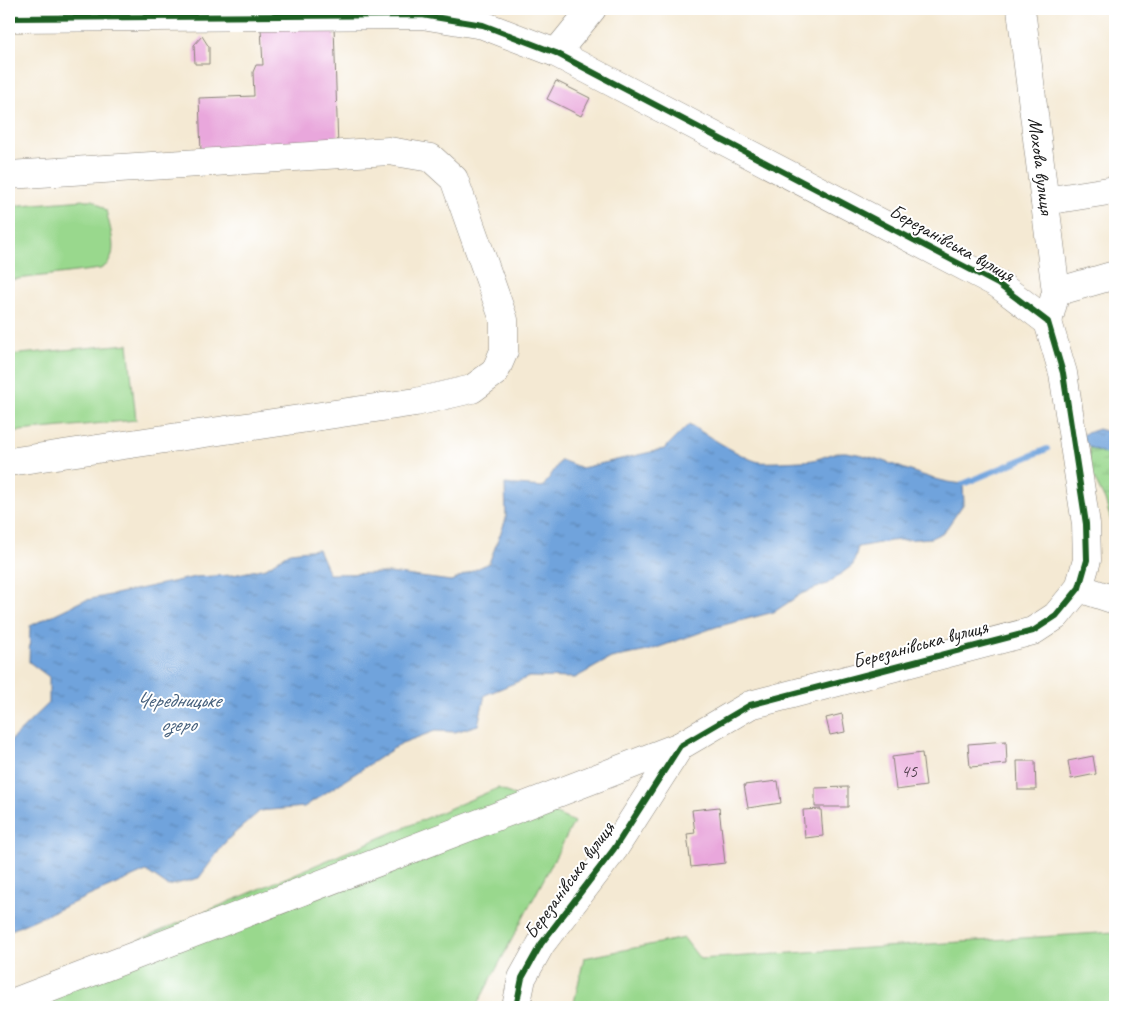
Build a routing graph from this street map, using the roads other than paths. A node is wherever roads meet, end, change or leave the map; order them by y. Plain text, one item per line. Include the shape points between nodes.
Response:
1 (592, 9) edge
2 (1021, 9) edge
3 (9, 18) edge
4 (556, 53) junction
5 (9, 175) edge
6 (1115, 190) edge
7 (1045, 201) junction
8 (1115, 276) edge
9 (1056, 292) junction
10 (1048, 322) junction
11 (9, 462) edge
12 (1079, 588) junction
13 (1115, 600) edge
14 (680, 746) junction
15 (9, 1004) edge
16 (516, 1007) edge

1 - 4 street
2 - 7 street, Мохова вулиця
3 - 4 street, Березанівська вулиця via 422,15 483,25
4 - 10 street, Березанівська вулиця via 998,284
5 - 11 street via 389,151 432,158 454,179 504,320 504,351 495,372 472,389 416,402
6 - 7 street
7 - 9 street, Мохова вулиця
8 - 9 street
9 - 10 street, Мохова вулиця
10 - 12 street, Березанівська вулиця via 1063,373 1086,524 1088,560
12 - 13 street
12 - 14 street, Березанівська вулиця via 1056,616 1033,631 750,705
14 - 15 street
14 - 16 street, Березанівська вулиця via 614,849 541,944 522,978

